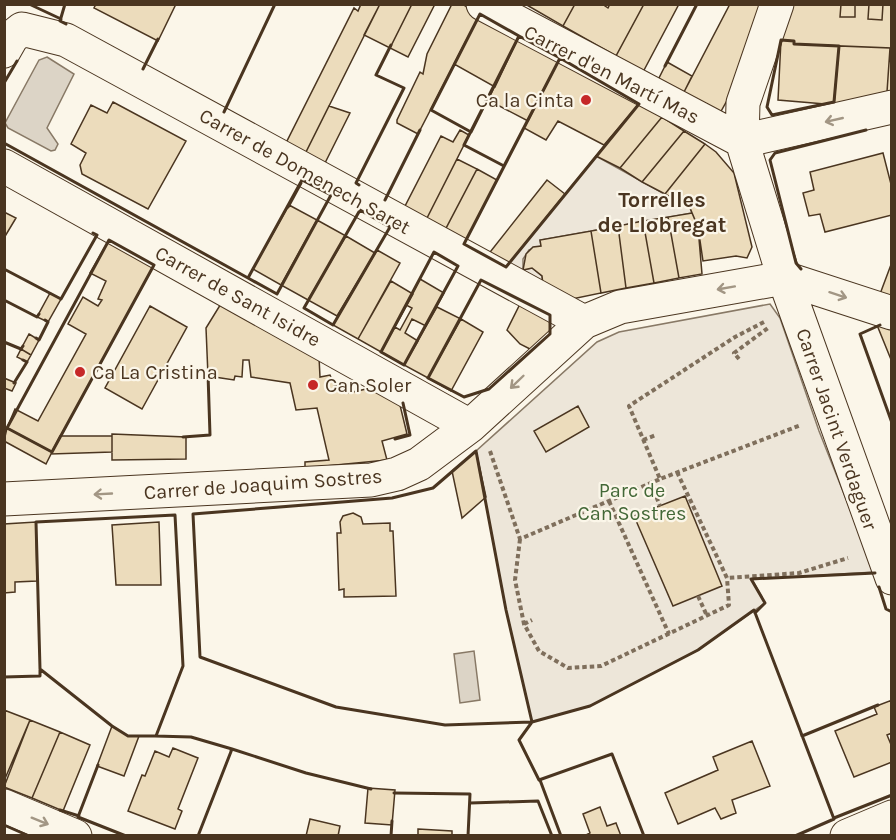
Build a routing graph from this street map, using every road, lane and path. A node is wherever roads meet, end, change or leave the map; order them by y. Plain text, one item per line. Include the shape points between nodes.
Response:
1 (483, 4) edge
2 (777, 4) edge
3 (13, 40) edge
4 (891, 107) edge
5 (742, 141) junction
6 (4, 166) edge
7 (789, 292) junction
8 (891, 313) edge
9 (584, 322) junction
10 (765, 332) dead end
11 (739, 359) dead end
12 (831, 414) junction
13 (470, 426) junction
14 (656, 435) dead end
15 (644, 440) junction
16 (491, 455) dead end
17 (677, 472) junction
18 (660, 479) junction
19 (651, 483) junction
20 (4, 500) edge
21 (609, 501) junction
22 (660, 506) dead end
23 (520, 539) junction
24 (855, 556) dead end
25 (727, 578) junction
26 (891, 578) edge
27 (698, 596) dead end
28 (707, 616) junction
29 (532, 620) dead end
30 (524, 624) junction
31 (669, 634) junction
32 (4, 806) edge
33 (891, 817) edge
34 (75, 836) edge
35 (847, 836) edge

1 - 5 street, Carrer d'en Martí Mas
2 - 5 street, Carrer Jacint Verdaguer via 743,103
3 - 9 street, Carrer de Domenech Saret via 66,40
4 -> 5 street
5 - 7 street, Carrer Jacint Verdaguer
6 - 13 street, Carrer de Sant Isidre
7 -> 8 street
7 -> 9 street, Carrer de Joaquim Sostres via 620,307
7 - 12 street, Carrer Jacint Verdaguer
7 - 15 path via 735,337 629,406
9 -> 13 street, Carrer de Joaquim Sostres
10 - 11 path via 734,353
12 - 17 path
12 - 26 street, Carrer Jacint Verdaguer
13 -> 20 street, Carrer de Joaquim Sostres via 419,464 371,480
14 - 15 path
15 - 18 path
16 - 23 path
17 - 18 path
17 - 25 path
18 - 19 path
19 - 21 path
19 - 22 path
21 - 23 path
21 - 31 path
23 - 30 path via 515,580
24 - 25 path via 799,573
25 - 28 path via 729,605
27 - 28 path
28 - 31 path
29 - 30 path
30 - 31 path via 539,651 568,668 601,666
32 -> 34 street
33 - 35 street

